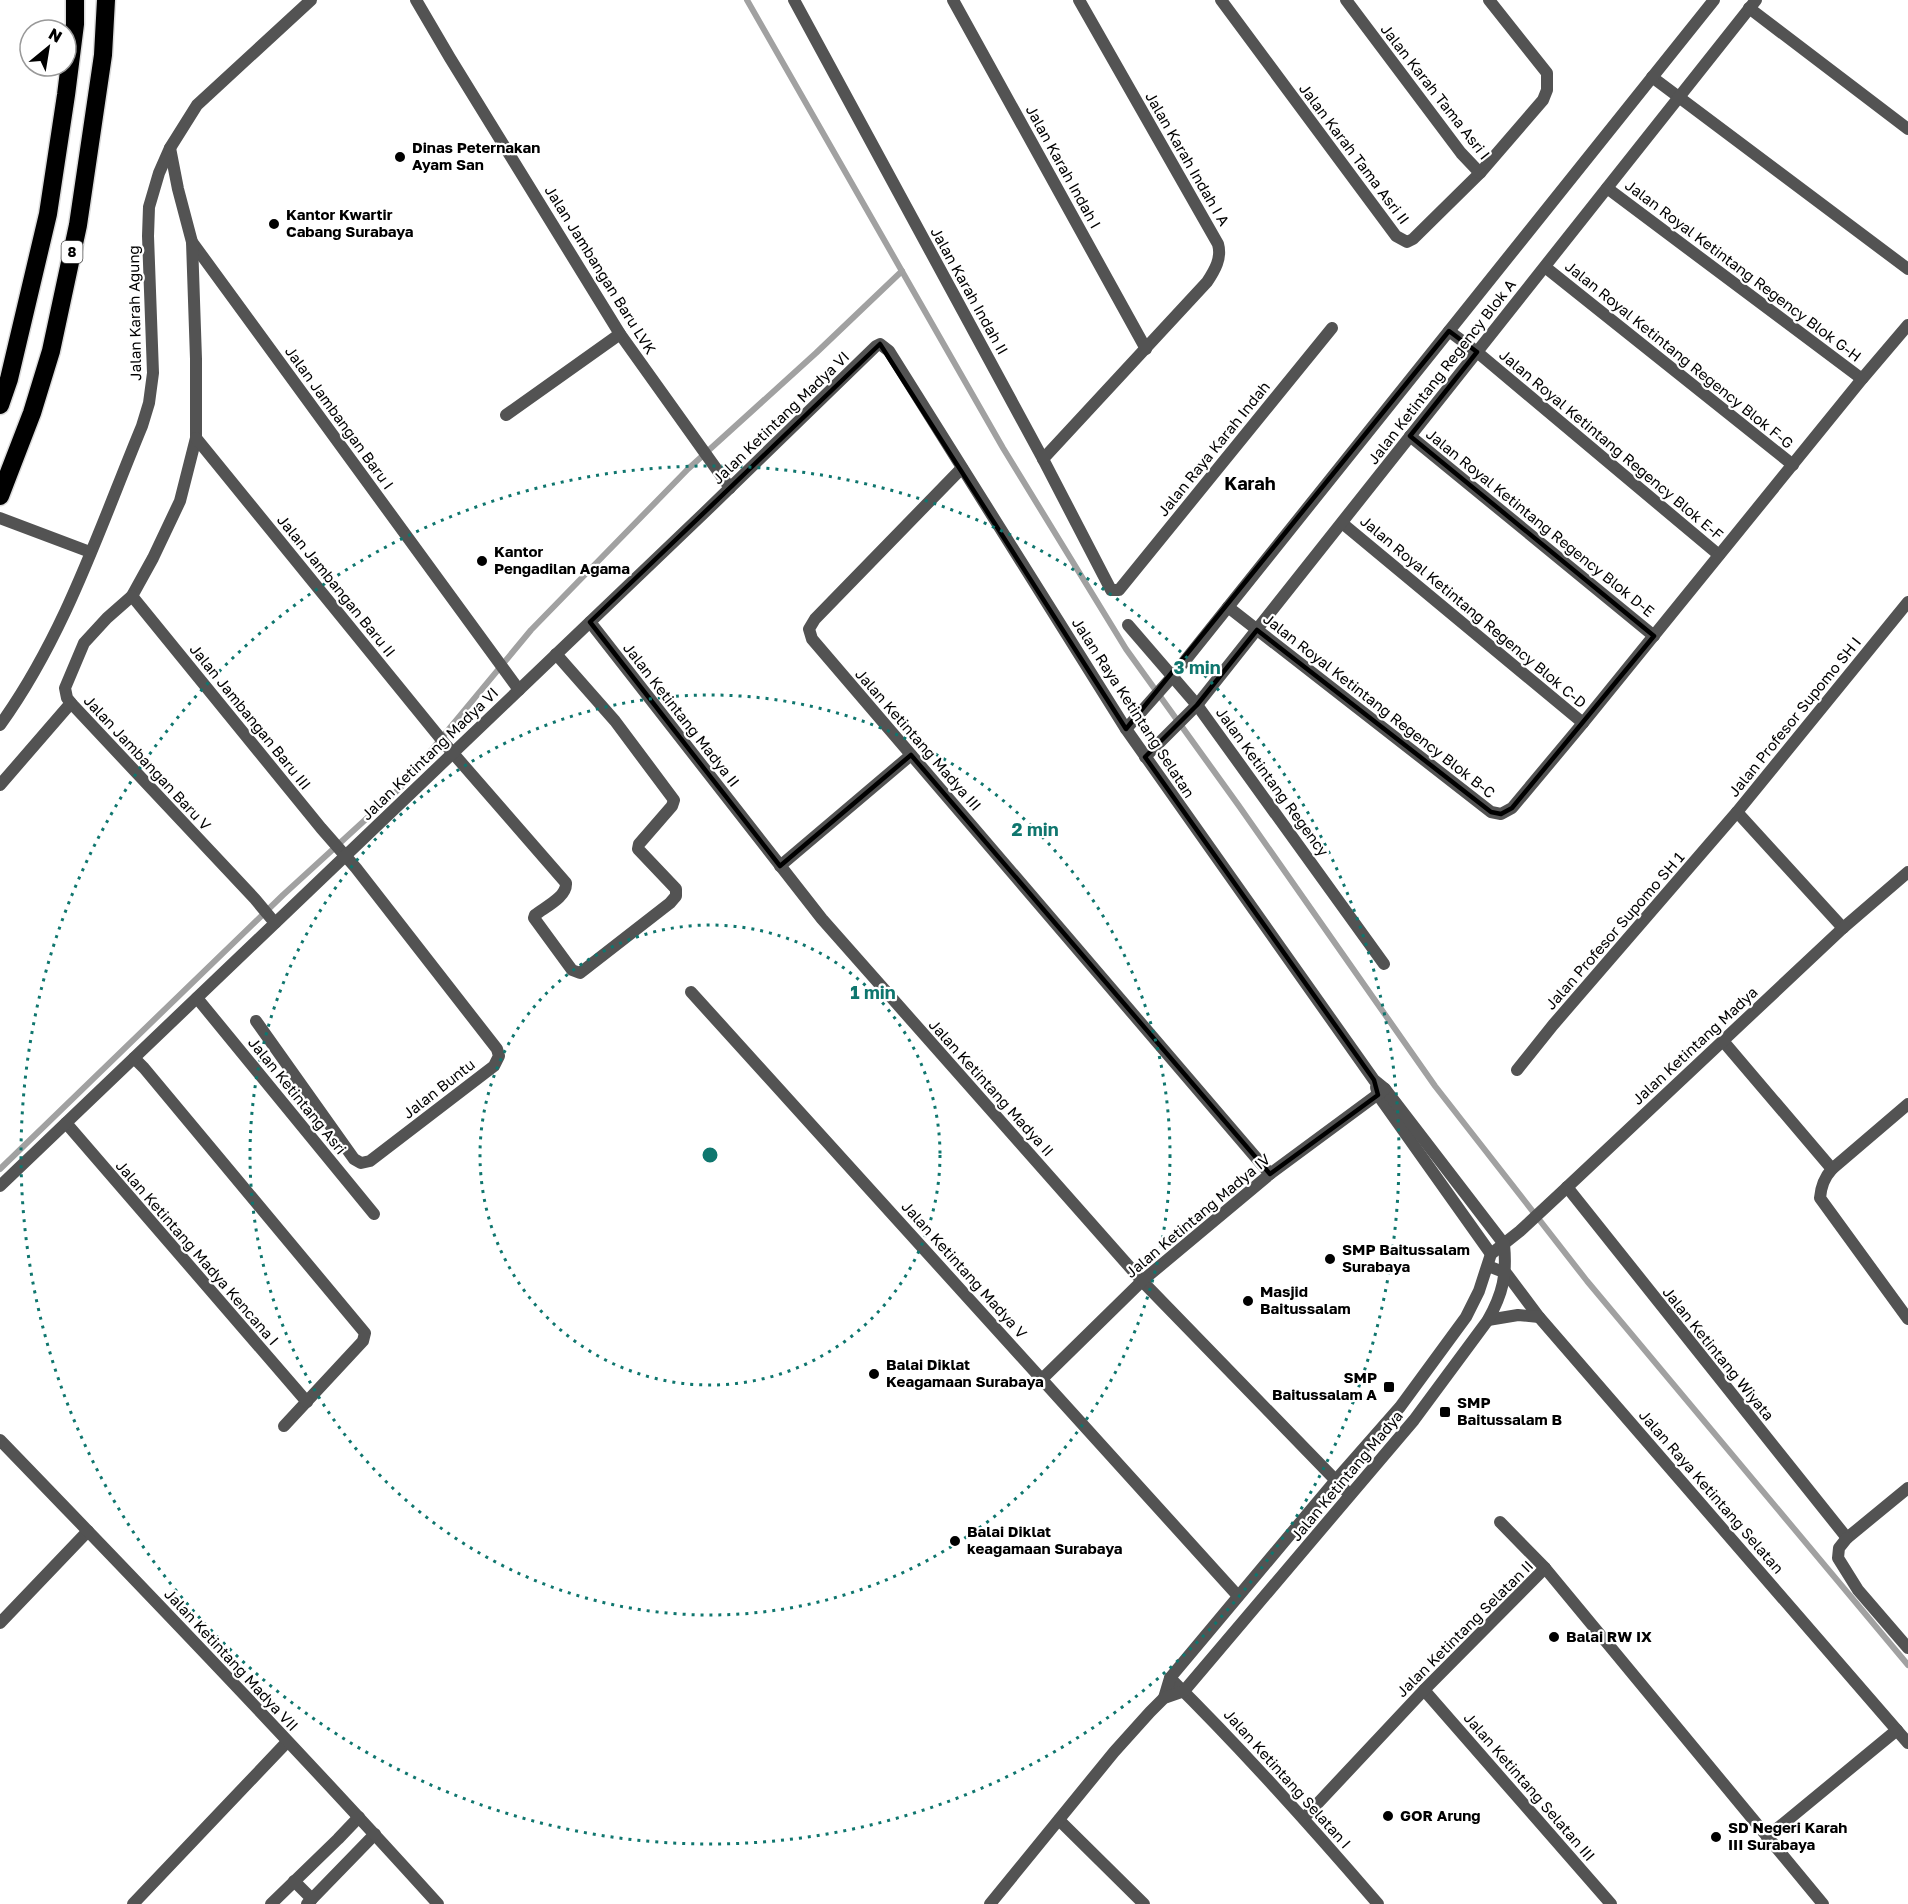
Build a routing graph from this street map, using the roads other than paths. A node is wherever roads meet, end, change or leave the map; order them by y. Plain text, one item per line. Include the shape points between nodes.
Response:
1 (75, 0) edge
2 (106, 0) edge
3 (311, 0) edge
4 (416, 0) edge
5 (794, 0) edge
6 (953, 0) edge
7 (1079, 0) edge
8 (1221, 0) edge
9 (1346, 0) edge
10 (1489, 0) edge
11 (1714, 0) edge
12 (1752, 4) edge
13 (1652, 77) junction
14 (1679, 97) junction
15 (1908, 129) edge
16 (170, 148) junction
17 (1480, 173) junction
18 (1607, 188) junction
19 (192, 242) junction
20 (1545, 267) junction
21 (1908, 269) edge
22 (1908, 325) edge
23 (1332, 328) dead end
24 (1449, 331) junction
25 (620, 334) junction
26 (880, 344) joint
27 (1146, 349) junction
28 (1477, 352) junction
29 (1862, 379) junction
30 (0, 405) edge
31 (506, 415) dead end
32 (1410, 436) junction
33 (196, 438) junction
34 (1043, 459) junction
35 (1793, 465) junction
36 (962, 468) junction
37 (730, 488) junction
38 (0, 496) edge
39 (0, 518) edge
40 (1342, 523) junction
41 (90, 552) junction
42 (1719, 555) junction
43 (1119, 590) joint
44 (132, 596) junction
45 (1908, 602) edge
46 (1228, 607) junction
47 (590, 622) junction
48 (1128, 625) dead end
49 (1257, 630) junction
50 (1654, 636) junction
51 (556, 654) junction
52 (1168, 681) junction
53 (519, 690) junction
54 (71, 703) junction
55 (1194, 709) junction
56 (1583, 723) junction
57 (0, 725) edge
58 (1125, 729) junction
59 (449, 749) junction
60 (911, 755) junction
61 (1145, 757) junction
62 (0, 785) edge
63 (1737, 812) junction
64 (342, 851) junction
65 (780, 866) junction
66 (1908, 872) edge
67 (275, 923) junction
68 (1843, 928) junction
69 (1384, 964) dead end
70 (691, 992) dead end
71 (197, 998) junction
72 (256, 1021) dead end
73 (1723, 1041) junction
74 (134, 1058) junction
75 (1517, 1070) dead end
76 (1382, 1092) junction
77 (1904, 1108) edge
78 (1908, 1122) edge
79 (66, 1123) junction
80 (1832, 1169) junction
81 (1270, 1174) junction
82 (0, 1186) edge
83 (1565, 1189) junction
84 (375, 1214) dead end
85 (1504, 1244) junction
86 (1490, 1260) junction
87 (1506, 1273) junction
88 (1142, 1281) junction
89 (1906, 1311) edge
90 (1539, 1317) junction
91 (1488, 1320) junction
92 (1042, 1379) junction
93 (306, 1402) junction
94 (284, 1426) dead end
95 (0, 1440) edge
96 (1335, 1481) junction
97 (1908, 1488) edge
98 (1350, 1495) junction
99 (1500, 1522) dead end
100 (88, 1531) junction
101 (1847, 1538) junction
102 (1545, 1568) junction
103 (1238, 1596) junction
104 (0, 1623) edge
105 (1908, 1648) edge
106 (1170, 1678) junction
107 (1424, 1690) junction
108 (1184, 1691) junction
109 (1164, 1698) junction
110 (1897, 1730) junction
111 (287, 1742) junction
112 (1908, 1743) edge
113 (359, 1816) junction
114 (1304, 1818) junction
115 (1059, 1820) junction
116 (375, 1834) junction
117 (1767, 1837) junction
118 (294, 1881) junction
119 (309, 1901) edge
120 (133, 1904) edge
121 (271, 1904) edge
122 (438, 1904) edge
123 (990, 1904) edge
124 (1144, 1904) edge
125 (1378, 1904) edge
126 (1611, 1904) edge
127 (1823, 1904) edge

1 - 30 highway, 8 via 75,24 48,214
2 - 38 highway, 8 via 103,55 78,225 51,351
3 - 16 street, Jalan Karah Agung via 206,95
4 - 25 street, Jalan Jambangan Baru LVK
5 - 34 street, Jalan Karah Indah II
6 - 27 street, Jalan Karah Indah I
7 - 27 street, Jalan Karah Indah I A via 1220,250 1207,282
8 - 17 street, Jalan Karah Tama Asri II via 1398,238 1407,242 1413,239
9 - 17 street, Jalan Karah Tama Asri I
10 - 17 street, Jalan Karah Tama Asri II via 1547,73 1547,90 1543,100
11 - 13 street, Jalan Ketintang Regency Blok A
12 - 14 street, Jalan Ketintang Regency Blok A
12 - 15 street
13 - 14 street
13 - 24 street, Jalan Ketintang Regency Blok A
14 - 18 street, Jalan Ketintang Regency Blok A
14 - 21 street
16 - 19 street, Jalan Jambangan Baru I
16 - 41 street, Jalan Karah Agung via 149,207 153,373 149,403
18 - 20 street, Jalan Ketintang Regency Blok A
18 - 29 street, Jalan Royal Ketintang Regency Blok G-H
19 - 33 street
19 - 53 street, Jalan Jambangan Baru I
20 - 28 street, Jalan Ketintang Regency Blok A
20 - 35 street, Jalan Royal Ketintang Regency Blok F-G
22 - 29 street, Jalan Royal Ketintang Regency Blok G-H
23 - 43 street, Jalan Raya Karah Indah
24 - 28 street, Jalan Royal Ketintang Regency Blok E-F
24 - 46 street, Jalan Ketintang Regency Blok A
25 - 31 street
25 - 37 street, Jalan Jambangan Baru LVK
26 - 36 street, Jalan Raya Ketintang Selatan via 889,351
26 - 37 street, Jalan Ketintang Madya VI
27 - 34 street, Jalan Karah Indah I A
28 - 32 street, Jalan Ketintang Regency Blok A
28 - 42 street, Jalan Royal Ketintang Regency Blok E-F
29 - 35 street, Jalan Royal Ketintang Regency Blok F-G
32 - 40 street, Jalan Ketintang Regency Blok A
32 - 50 street, Jalan Royal Ketintang Regency Blok D-E
33 - 44 street via 180,501
33 - 59 street, Jalan Jambangan Baru II
34 - 43 street, Jalan Karah Indah II via 1109,588
35 - 42 street, Jalan Royal Ketintang Regency Blok E-F
36 - 58 street, Jalan Raya Ketintang Selatan
36 - 60 street, Jalan Ketintang Madya III via 809,629 812,639
37 - 47 street, Jalan Ketintang Madya VI
39 - 41 street
40 - 49 street, Jalan Ketintang Regency Blok A
40 - 56 street, Jalan Royal Ketintang Regency Blok C-D
41 - 57 street, Jalan Karah Agung via 48,648
42 - 50 street, Jalan Royal Ketintang Regency Blok D-E
44 - 54 street via 84,643 65,688
44 - 64 street, Jalan Jambangan Baru III
45 - 63 street, Jalan Profesor Supomo SH I
46 - 49 street, Jalan Royal Ketintang Regency Blok B-C
46 - 52 street, Jalan Ketintang Regency Blok A
47 - 51 street, Jalan Ketintang Madya VI
47 - 65 street, Jalan Ketintang Madya II
48 - 52 street, Jalan Ketintang Regency
49 - 55 street, Jalan Ketintang Regency Blok A
49 - 56 street, Jalan Royal Ketintang Regency Blok B-C via 1491,812 1501,814 1512,808
50 - 56 street, Jalan Royal Ketintang Regency Blok C-D
51 - 53 street, Jalan Ketintang Madya VI
51 - 59 street, Jalan Jambangan Baru II via 615,721 673,798 672,806 638,846 676,889 670,903 581,972 572,970 534,918 564,894 566,884
52 - 55 street, Jalan Ketintang Regency
52 - 58 street, Jalan Ketintang Regency Blok A
53 - 59 street, Jalan Ketintang Madya VI
54 - 62 street, Jalan Jambangan Baru V
54 - 67 street, Jalan Jambangan Baru V
55 - 61 street, Jalan Ketintang Regency Blok A
55 - 69 street, Jalan Ketintang Regency
58 - 61 street, Jalan Raya Ketintang Selatan
59 - 64 street, Jalan Ketintang Madya VI
60 - 65 street
60 - 81 street, Jalan Ketintang Madya III
61 - 76 street, Jalan Raya Ketintang Selatan
63 - 68 street, Jalan Profesor Supomo SH I
63 - 75 street, Jalan Profesor Supomo SH 1
64 - 67 street, Jalan Ketintang Madya VI
64 - 72 street, Jalan Buntu via 497,1049 496,1064 370,1161 361,1163 354,1159
65 - 88 street, Jalan Ketintang Madya II via 822,919
66 - 68 street, Jalan Ketintang Madya
67 - 71 street, Jalan Ketintang Madya VI
68 - 73 street, Jalan Ketintang Madya
70 - 92 street, Jalan Ketintang Madya V
71 - 74 street, Jalan Ketintang Madya VI
71 - 84 street, Jalan Ketintang Asri
73 - 80 street
73 - 83 street, Jalan Ketintang Madya
74 - 79 street, Jalan Ketintang Madya VI
74 - 93 street via 365,1333 363,1341
76 - 81 street, Jalan Ketintang Madya IV
76 - 85 street, Jalan Raya Ketintang Selatan
76 - 86 street, Jalan Raya Ketintang Selatan
77 - 78 street
77 - 80 street
79 - 82 street, Jalan Ketintang Madya VI
79 - 93 street, Jalan Ketintang Madya Kencana I
80 - 89 street via 1825,1177 1820,1198
81 - 88 street, Jalan Ketintang Madya IV
83 - 85 street, Jalan Ketintang Madya
83 - 101 street, Jalan Ketintang Wiyata
85 - 86 street, Jalan Ketintang Madya
85 - 87 street, Jalan Ketintang Madya
86 - 87 street
86 - 96 street, Jalan Ketintang Madya via 1466,1317 1400,1407
87 - 90 street, Jalan Raya Ketintang Selatan
87 - 91 street, Jalan Ketintang Madya
88 - 92 street, Jalan Ketintang Madya IV
88 - 96 street, Jalan Ketintang Madya II
90 - 91 street via 1518,1315
90 - 110 street, Jalan Raya Ketintang Selatan
91 - 98 street, Jalan Ketintang Madya via 1414,1420
92 - 103 street, Jalan Ketintang Madya V
93 - 94 street
95 - 100 street, Jalan Ketintang Madya VII
96 - 98 street, Jalan Ketintang Madya II
96 - 103 street, Jalan Ketintang Madya
97 - 101 street
98 - 108 street, Jalan Ketintang Madya
99 - 102 street
100 - 104 street
100 - 111 street, Jalan Ketintang Madya VII
101 - 105 street via 1839,1548 1838,1558 1858,1590
102 - 107 street, Jalan Ketintang Selatan II
102 - 117 street, Jalan Ketintang Selatan II
103 - 106 street, Jalan Ketintang Madya
106 - 108 street, Jalan Ketintang Selatan I
106 - 109 street, Jalan Ketintang Madya
107 - 114 street, Jalan Ketintang Selatan II
107 - 126 street, Jalan Ketintang Selatan III
108 - 109 street, Jalan Ketintang Madya
108 - 114 street, Jalan Ketintang Selatan I
109 - 115 street, Jalan Ketintang Madya
110 - 112 street, Jalan Raya Ketintang Selatan
110 - 117 street
111 - 113 street, Jalan Ketintang Madya VII
111 - 120 street
113 - 116 street, Jalan Ketintang Madya VII
113 - 118 street
114 - 125 street, Jalan Ketintang Selatan I
115 - 123 street, Jalan Ketintang Madya
115 - 124 street
116 - 119 street
116 - 122 street, Jalan Ketintang Madya VII
117 - 127 street, Jalan Ketintang Selatan II
118 - 119 street
118 - 121 street

